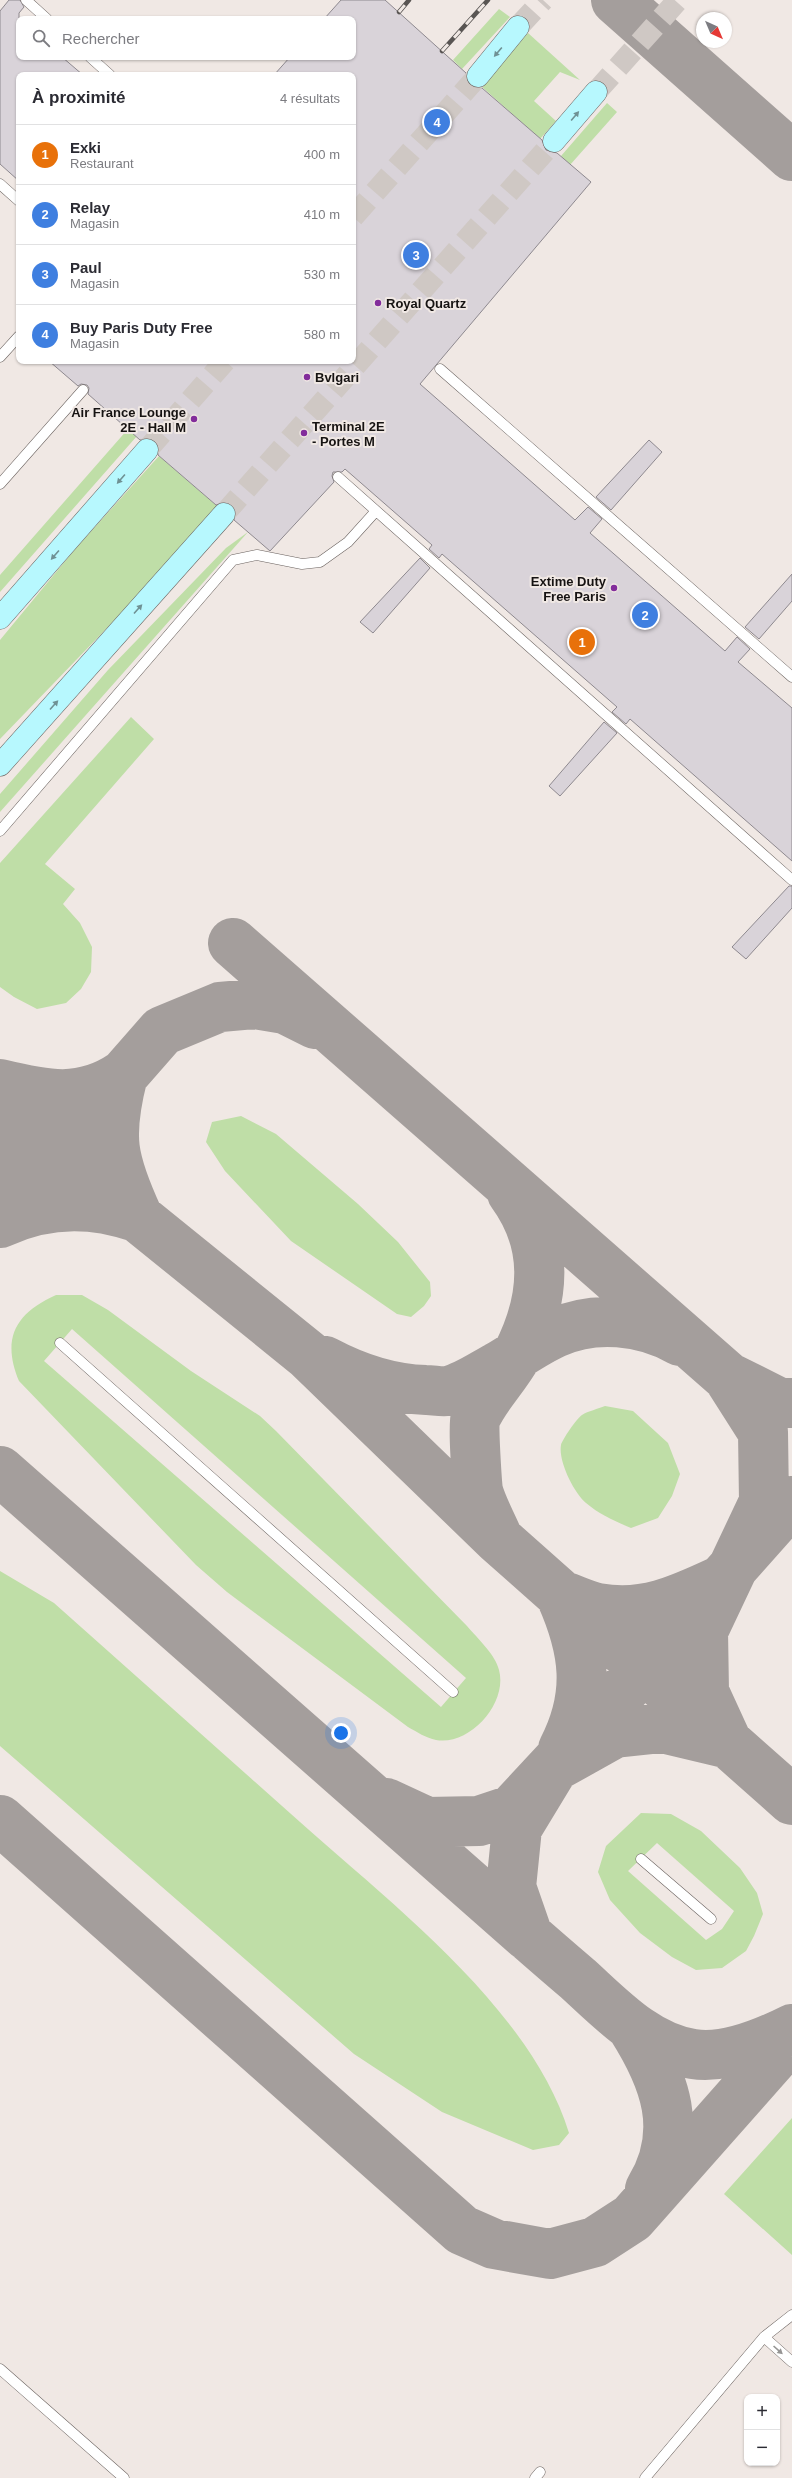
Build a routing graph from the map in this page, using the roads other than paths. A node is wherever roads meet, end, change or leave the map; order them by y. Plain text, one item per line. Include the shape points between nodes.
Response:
1 (26, 0) edge
2 (44, 16) edge
3 (518, 28) tunnel mouth
4 (93, 60) edge
5 (107, 72) edge
6 (478, 76) tunnel mouth
7 (596, 92) tunnel mouth
8 (554, 141) tunnel mouth
9 (0, 184) edge
10 (16, 198) edge
11 (16, 339) edge
12 (0, 357) edge
13 (440, 369) dead end
14 (82, 390) dead end
15 (147, 450) tunnel mouth
16 (338, 477) dead end
17 (0, 484) edge
18 (376, 511) junction
19 (224, 514) tunnel mouth
20 (0, 618) edge
21 (792, 677) edge
22 (34, 728) junction
23 (0, 758) edge
24 (0, 765) edge
25 (0, 831) edge
26 (792, 880) edge
27 (60, 1343) dead end
28 (453, 1692) dead end
29 (641, 1859) dead end
30 (711, 1919) dead end
31 (792, 2315) edge
32 (764, 2337) junction
33 (792, 2362) edge
34 (0, 2369) edge
35 (124, 2478) edge
36 (645, 2478) edge

1 - 2 lane
3 -> 6 main road
4 - 5 lane
8 -> 7 main road
9 - 10 lane
11 - 12 lane
13 - 21 lane
14 - 17 lane
15 -> 20 main road
16 - 18 lane
18 - 25 lane via 348,542 320,562 302,564 257,555 234,560
18 - 26 lane
22 -> 19 main road
22 - 23 main road
22 - 24 main road
27 - 28 lane
29 - 30 lane
31 - 32 lane
32 -> 33 lane
32 - 36 lane
34 - 35 lane

